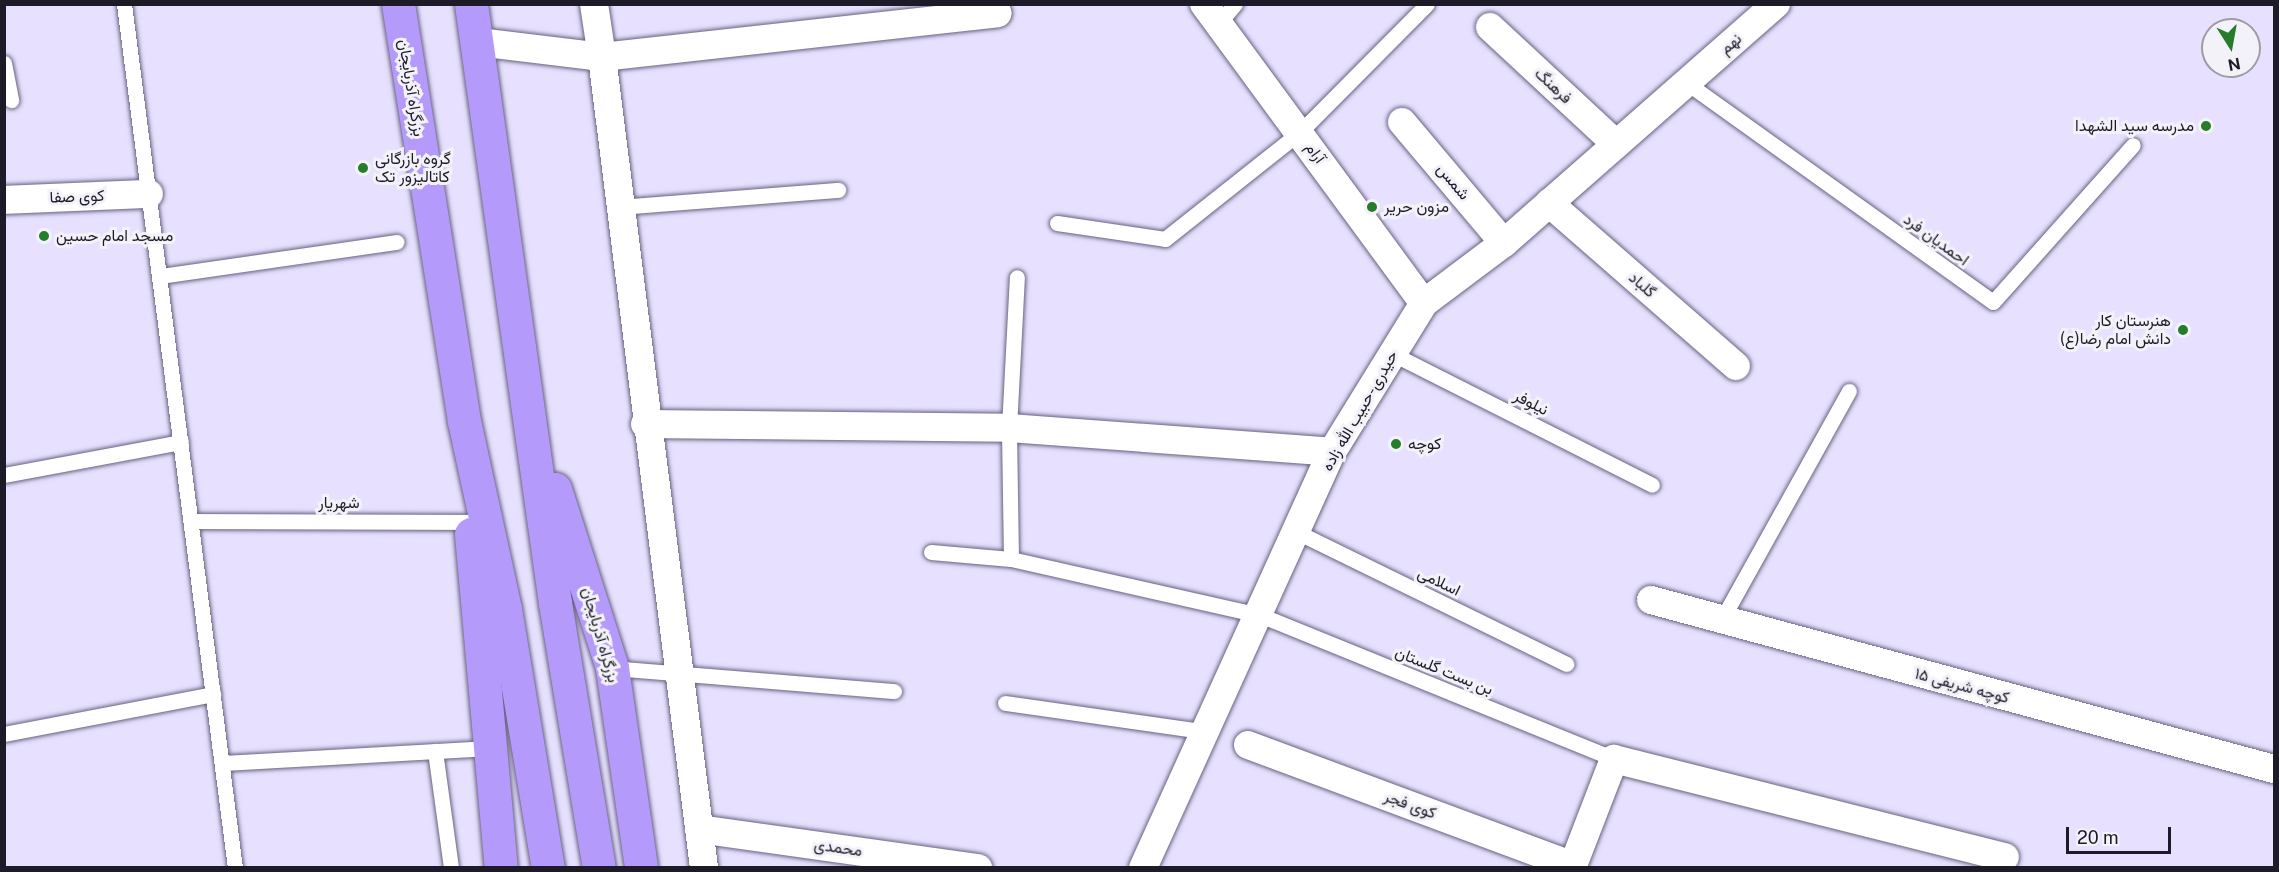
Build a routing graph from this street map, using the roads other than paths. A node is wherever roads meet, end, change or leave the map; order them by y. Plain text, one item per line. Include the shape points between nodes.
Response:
1 (124, 4) edge
2 (398, 4) edge
3 (471, 4) edge
4 (594, 4) edge
5 (1427, 4) edge
6 (1776, 4) edge
7 (1219, 11) edge
8 (998, 13) dead end
9 (1490, 27) dead end
10 (478, 42) junction
11 (602, 57) junction
12 (4, 63) edge
13 (1687, 83) junction
14 (11, 100) dead end
15 (1402, 122) dead end
16 (1300, 132) junction
17 (1616, 144) junction
18 (2133, 145) dead end
19 (838, 190) dead end
20 (149, 194) junction
21 (4, 200) edge
22 (1549, 203) junction
23 (620, 207) junction
24 (1057, 223) dead end
25 (398, 242) dead end
26 (1504, 243) junction
27 (160, 276) junction
28 (1017, 277) dead end
29 (1424, 303) junction
30 (1393, 354) junction
31 (1736, 366) dead end
32 (1849, 391) dead end
33 (530, 410) junction
34 (645, 424) junction
35 (1009, 428) junction
36 (181, 442) junction
37 (1332, 452) junction
38 (4, 475) edge
39 (1652, 485) dead end
40 (191, 521) junction
41 (478, 522) junction
42 (1297, 532) junction
43 (931, 552) dead end
44 (1011, 559) junction
45 (1651, 600) dead end
46 (1260, 615) junction
47 (1722, 619) junction
48 (1566, 664) dead end
49 (612, 668) junction
50 (678, 674) junction
51 (894, 691) dead end
52 (213, 694) junction
53 (1005, 703) dead end
54 (1209, 732) junction
55 (4, 734) edge
56 (1248, 745) dead end
57 (487, 748) junction
58 (435, 751) junction
59 (1614, 759) junction
60 (222, 763) junction
61 (2274, 769) edge
62 (699, 829) junction
63 (2005, 856) dead end
64 (236, 867) edge
65 (451, 867) edge
66 (501, 867) edge
67 (548, 867) edge
68 (599, 867) edge
69 (641, 867) edge
70 (704, 867) edge
71 (978, 867) edge
72 (1143, 867) edge
73 (1572, 867) edge

1 - 20 lane
2 - 41 highway, بزرگراه آذربایجان
3 - 10 highway, بزرگراه آذربایجان
4 - 11 street
5 - 16 lane
6 - 13 street, نهم
7 - 16 street, آرام
8 - 11 street
9 - 17 street, فرهنگ
10 - 11 street
10 - 33 highway, بزرگراه آذربایجان
11 - 23 street
12 - 14 lane
13 - 17 street, حیدری-حبیب الله زاده
13 - 18 lane, احمدیان فرد via 1993,302
15 - 26 street, شمس
16 - 24 lane via 1165,239
16 - 29 street, آرام
17 - 22 street, حیدری-حبیب الله زاده
19 - 23 lane
20 - 21 street, کوی صفا
20 - 27 lane
22 - 26 street, حیدری-حبیب الله زاده
22 - 31 street, گلباد
23 - 34 street
25 - 27 lane
26 - 29 street, حیدری-حبیب الله زاده
27 - 36 lane
28 - 35 lane
29 - 30 street, حیدری-حبیب الله زاده
30 - 37 street, حیدری-حبیب الله زاده
30 - 39 lane, نیلوفر
32 - 47 lane
33 - 49 highway, بزرگراه آذربایجان
33 - 68 highway, بزرگراه آذربایجان via 555,603
34 - 35 street
34 - 50 street
35 - 37 street
35 - 44 lane
36 - 38 lane
36 - 40 lane
37 - 42 street, حیدری-حبیب الله زاده
40 - 41 lane, شهریار
40 - 52 lane
41 - 57 highway, بزرگراه آذربایجان
41 - 67 highway, بزرگراه آذربایجان
42 - 46 street, حیدری-حبیب الله زاده
42 - 48 lane, اسلامی
43 - 44 lane, بن بست گلستان
44 - 46 lane, بن بست گلستان
45 - 47 street, کوچه شریفی ۱۵
46 - 54 street, حیدری-حبیب الله زاده
46 - 59 lane, بن بست گلستان
47 - 61 street, کوچه شریفی ۱۵
49 - 50 lane
49 - 69 highway, بزرگراه آذربایجان
50 - 51 lane
50 - 62 street
52 - 55 lane
52 - 60 lane
53 - 54 lane
54 - 72 street, حیدری-حبیب الله زاده
56 - 73 street, کوی فجر
57 - 58 lane
57 - 66 highway, بزرگراه آذربایجان
58 - 60 lane
58 - 65 lane
59 - 63 street
59 - 73 street
60 - 64 lane
62 - 70 street
62 - 71 street, محمدی

